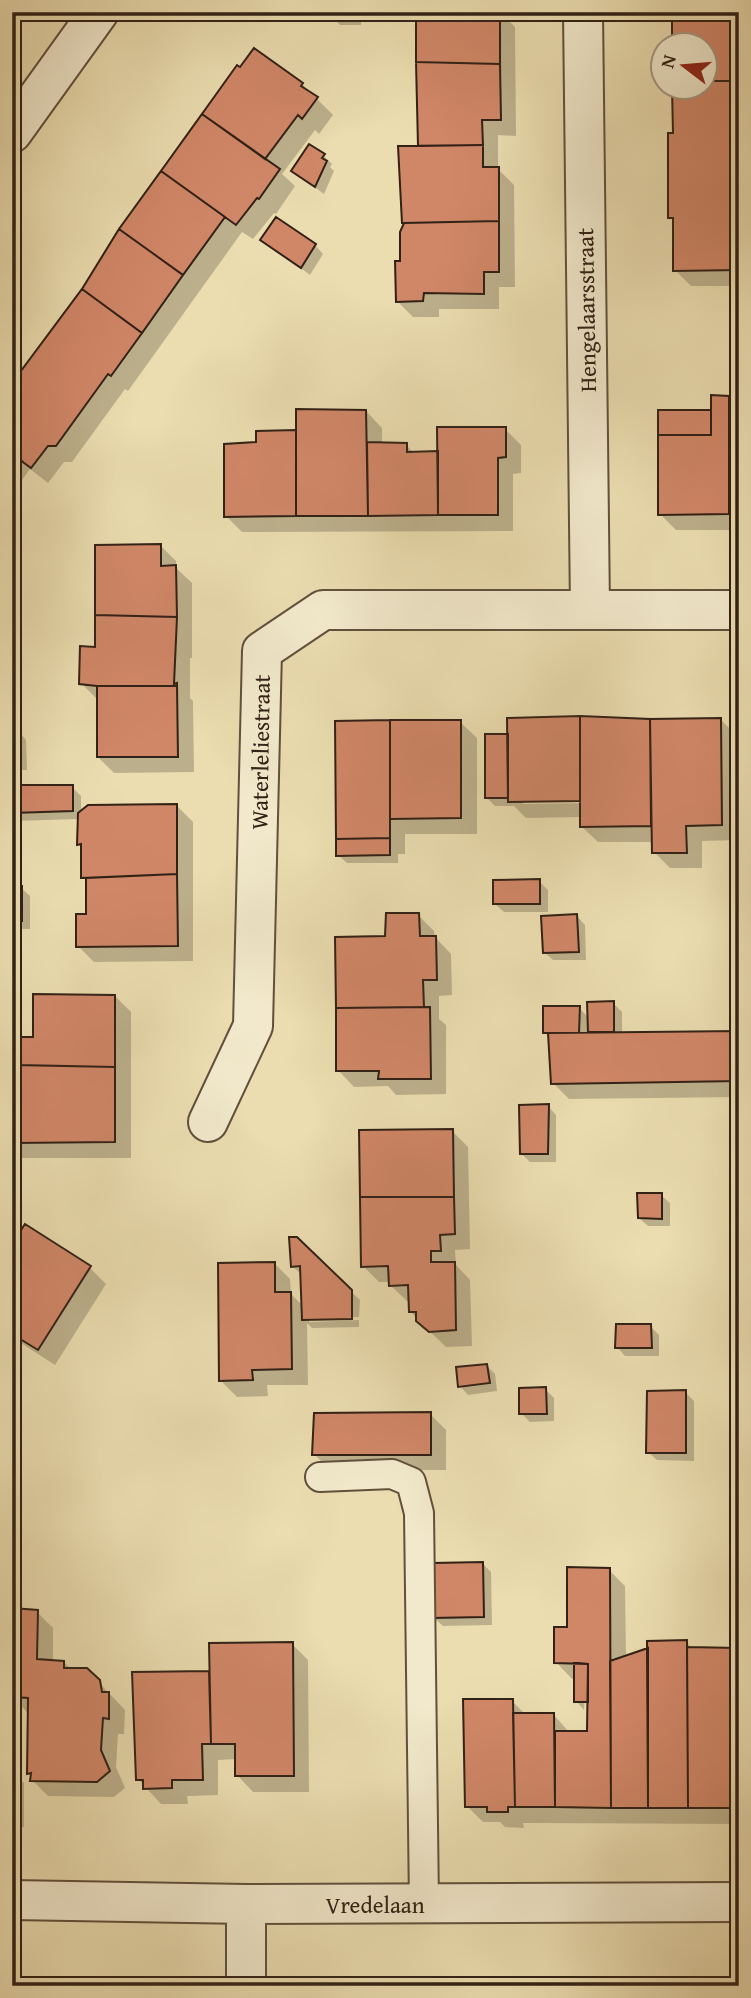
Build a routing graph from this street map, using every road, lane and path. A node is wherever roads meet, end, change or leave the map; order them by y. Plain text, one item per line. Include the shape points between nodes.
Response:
1 (99, 12) edge
2 (583, 12) edge
3 (12, 133) edge
4 (590, 609) junction
5 (739, 610) edge
6 (208, 1122) dead end
7 (320, 1477) dead end
8 (12, 1900) edge
9 (739, 1902) edge
10 (246, 1904) junction
11 (424, 1904) junction
12 (246, 1986) edge

1 - 3 street
2 - 4 street, Hengelaarsstraat
4 - 5 street, Waterleliestraat
4 - 6 street, Waterleliestraat via 323,610 262,651 253,1026
7 - 11 lane via 392,1474 411,1482 419,1513
8 - 10 street, Vredelaan
9 - 11 street, Vredelaan
10 - 11 street, Vredelaan
10 - 12 street

